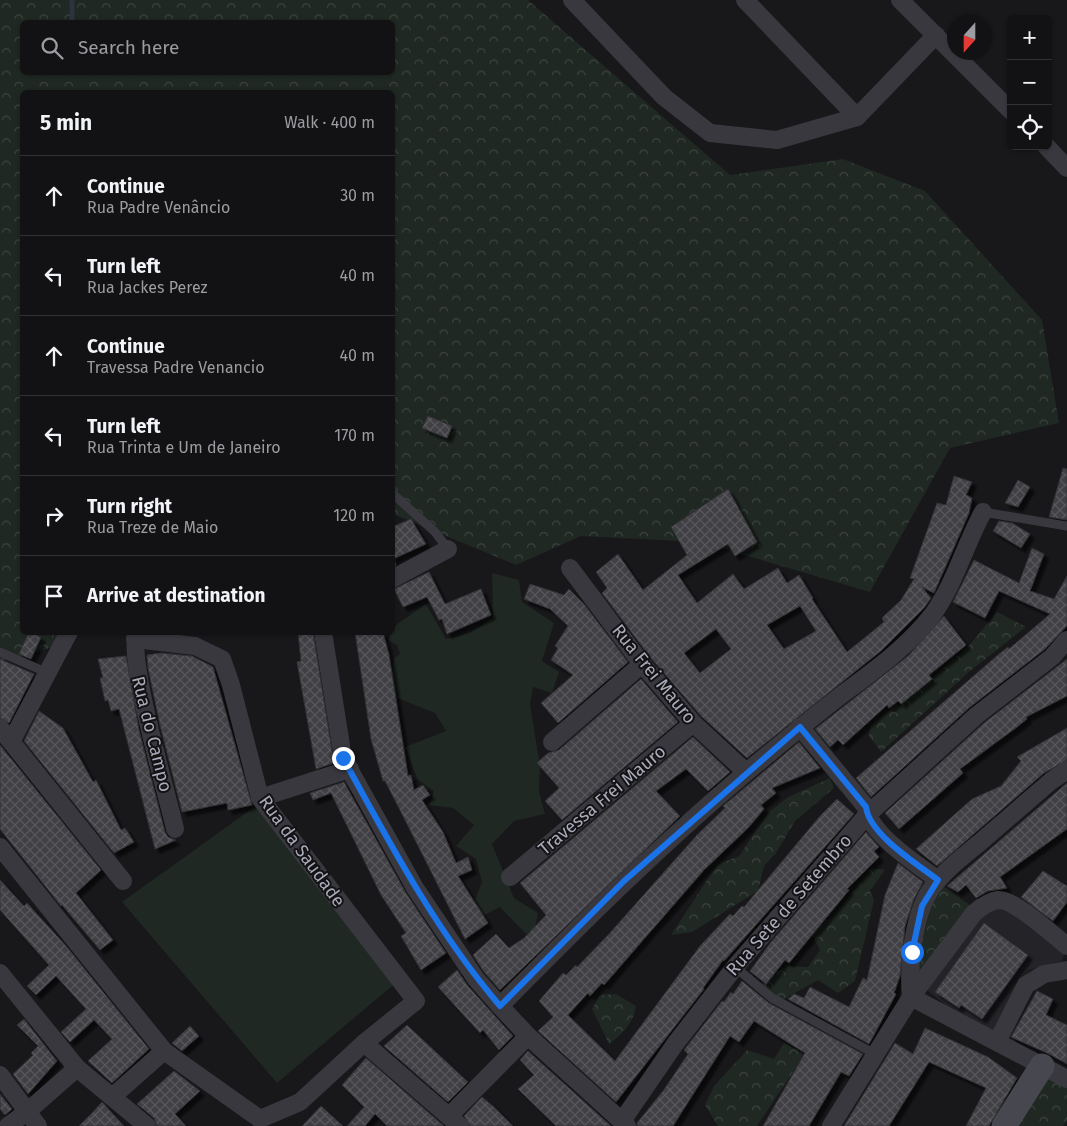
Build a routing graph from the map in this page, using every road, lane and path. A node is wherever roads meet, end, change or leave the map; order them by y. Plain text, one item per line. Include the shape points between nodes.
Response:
1 (572, 0) edge
2 (745, 0) edge
3 (900, 0) edge
4 (936, 35) junction
5 (1007, 107) edge
6 (857, 116) junction
7 (1050, 150) edge
8 (1067, 168) edge
9 (395, 496) edge
10 (983, 512) joint
11 (1067, 526) edge
12 (448, 549) joint
13 (570, 568) dead end
14 (395, 576) edge
15 (67, 635) edge
16 (323, 635) edge
17 (136, 636) edge
18 (1067, 640) edge
19 (0, 652) edge
20 (642, 664) junction
21 (48, 673) junction
22 (693, 723) junction
23 (800, 727) junction
24 (6, 734) edge
25 (552, 742) dead end
26 (350, 770) junction
27 (1067, 770) edge
28 (746, 772) junction
29 (260, 798) junction
30 (867, 815) junction
31 (175, 829) dead end
32 (0, 847) edge
33 (510, 877) dead end
34 (938, 880) junction
35 (123, 882) dead end
36 (1067, 946) edge
37 (735, 967) junction
38 (1067, 970) edge
39 (0, 973) edge
40 (911, 997) junction
41 (500, 1006) junction
42 (528, 1036) junction
43 (364, 1042) junction
44 (997, 1042) junction
45 (164, 1051) junction
46 (875, 1054) junction
47 (1042, 1066) junction
48 (77, 1068) junction
49 (0, 1075) edge
50 (1067, 1079) edge
51 (112, 1097) junction
52 (33, 1119) edge
53 (454, 1121) edge
54 (259, 1123) edge
55 (625, 1123) edge
56 (8, 1126) edge
57 (147, 1126) edge
58 (831, 1126) edge
59 (1004, 1126) edge

1 - 6 street via 664,96 710,133 777,140
2 - 6 street
3 - 4 street
4 - 5 street
4 - 6 street
7 - 8 street
9 - 12 lane via 435,532
10 - 11 lane
10 - 23 street via 933,614 885,661
12 - 14 street
13 - 20 street, Rua Frei Mauro
15 - 21 street
16 - 26 street via 343,758
17 - 29 street, Rua da Saudade via 195,646 222,659 232,685
17 - 31 street, Rua do Campo via 137,670
18 - 30 street, Rua Sete de Setembro via 1052,657 977,715
19 - 21 lane
20 - 22 street, Rua Frei Mauro
20 - 25 street
21 - 24 street
22 - 28 street, Rua Frei Mauro
22 - 33 street, Travessa Frei Mauro
23 - 28 street
23 - 30 street via 866,807
24 - 35 street
26 - 29 street
26 - 41 street via 415,888 476,979
27 - 34 street
28 - 41 street via 624,881
29 - 43 street, Rua da Saudade via 416,1001
30 - 34 street via 879,832
30 - 37 street, Rua Sete de Setembro
32 - 45 street
34 - 40 street via 922,906 909,978
36 - 40 street via 1013,904 999,900 986,904 974,913
37 - 46 lane via 772,998
37 - 55 street, Rua Sete de Setembro via 675,1044
38 - 44 street via 1044,974 1026,984
39 - 48 street
40 - 44 street
40 - 46 street
41 - 42 street
42 - 53 street
42 - 55 street
43 - 53 street
43 - 54 street via 300,1102
44 - 47 street
45 - 51 street
45 - 54 street
46 - 58 street
47 - 50 street
47 - 59 main road
48 - 51 street
48 - 52 street
49 - 52 street
51 - 57 street
52 - 56 street

